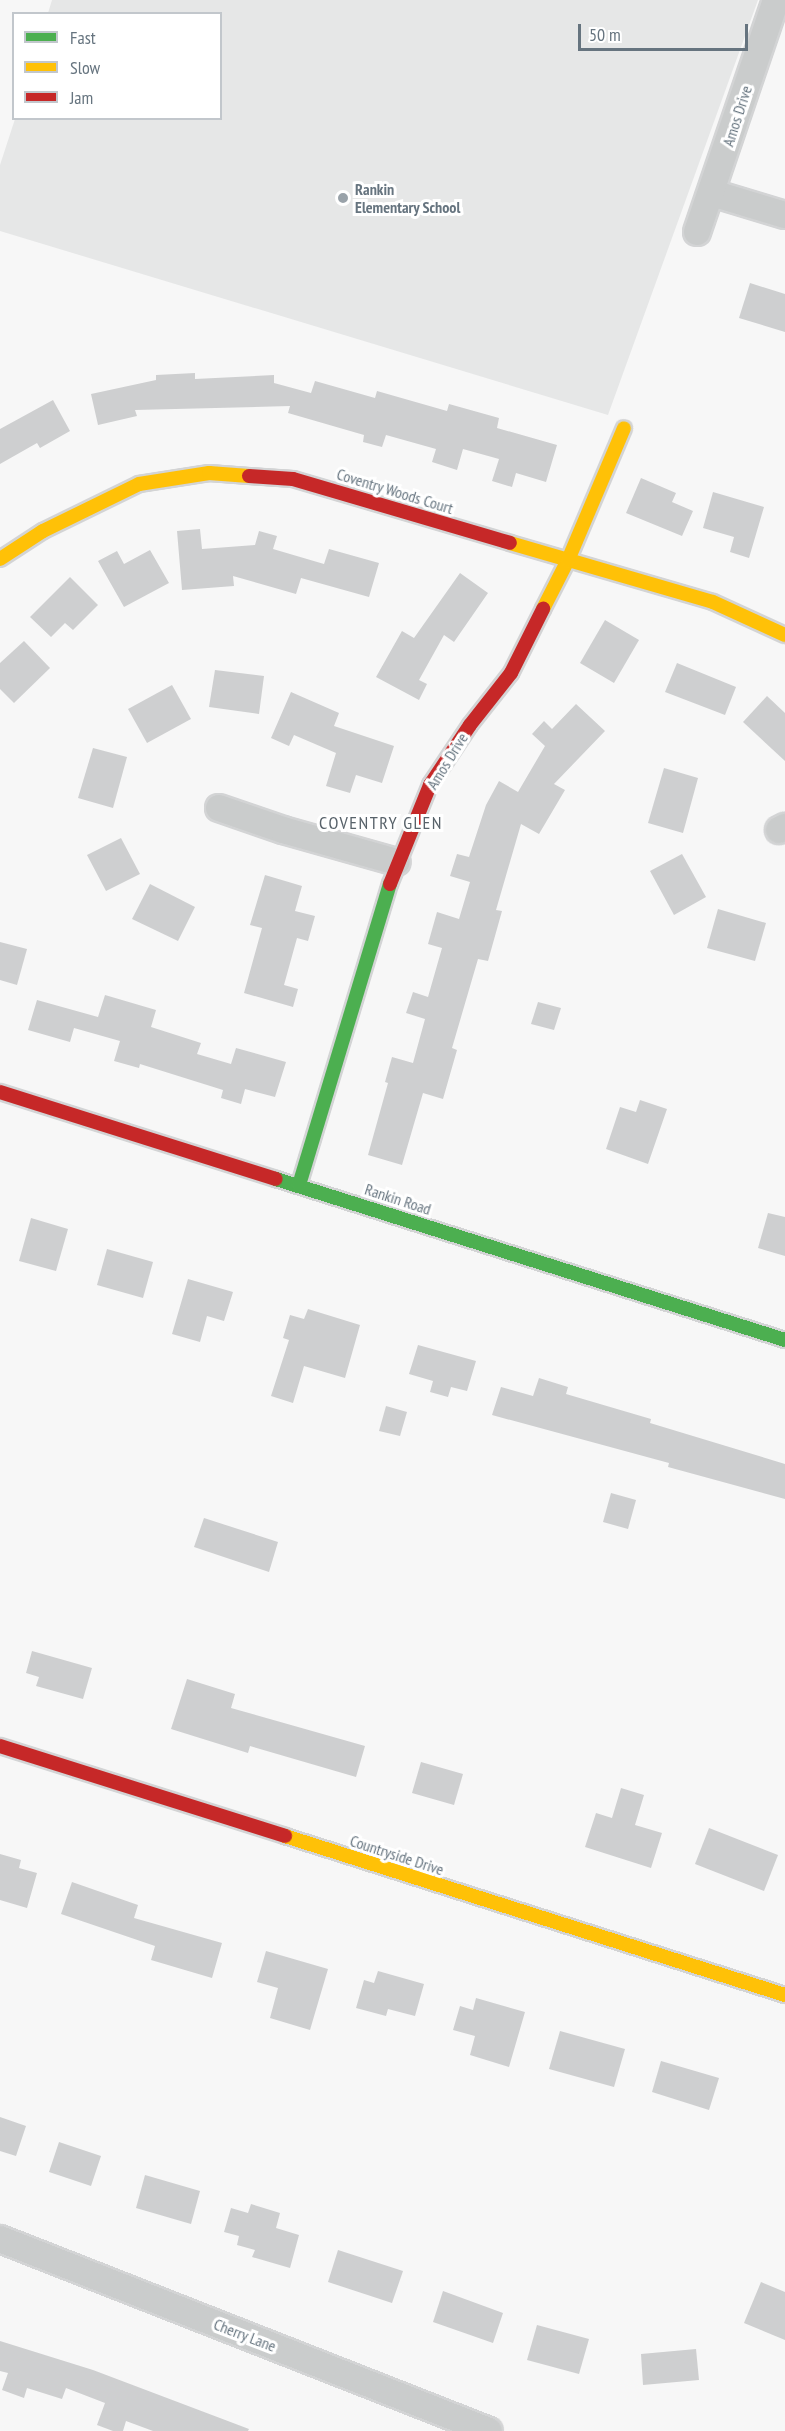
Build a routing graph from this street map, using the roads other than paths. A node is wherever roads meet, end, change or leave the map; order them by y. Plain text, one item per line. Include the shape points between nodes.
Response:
1 (776, 0) edge
2 (712, 193) junction
3 (785, 214) edge
4 (697, 232) dead end
5 (624, 428) dead end
6 (0, 560) edge
7 (568, 560) junction
8 (785, 635) edge
9 (219, 808) dead end
10 (397, 862) junction
11 (0, 1092) edge
12 (299, 1185) junction
13 (785, 1340) edge
14 (0, 1746) edge
15 (785, 1995) edge
16 (0, 2239) edge
17 (489, 2431) edge

1 - 2 street, Amos Drive
2 - 3 street
2 - 4 street, Amos Drive
5 - 7 street, Amos Drive
6 - 7 street, Coventry Woods Court via 43,531 140,484 209,473 292,478
7 - 8 street, Coventry Woods Court via 713,602
7 - 10 street, Amos Drive via 511,673 430,785
9 - 10 street
10 - 12 street, Amos Drive
11 - 12 street, Rankin Road
12 - 13 street, Rankin Road
14 - 15 street, Countryside Drive
16 - 17 street, Cherry Lane

